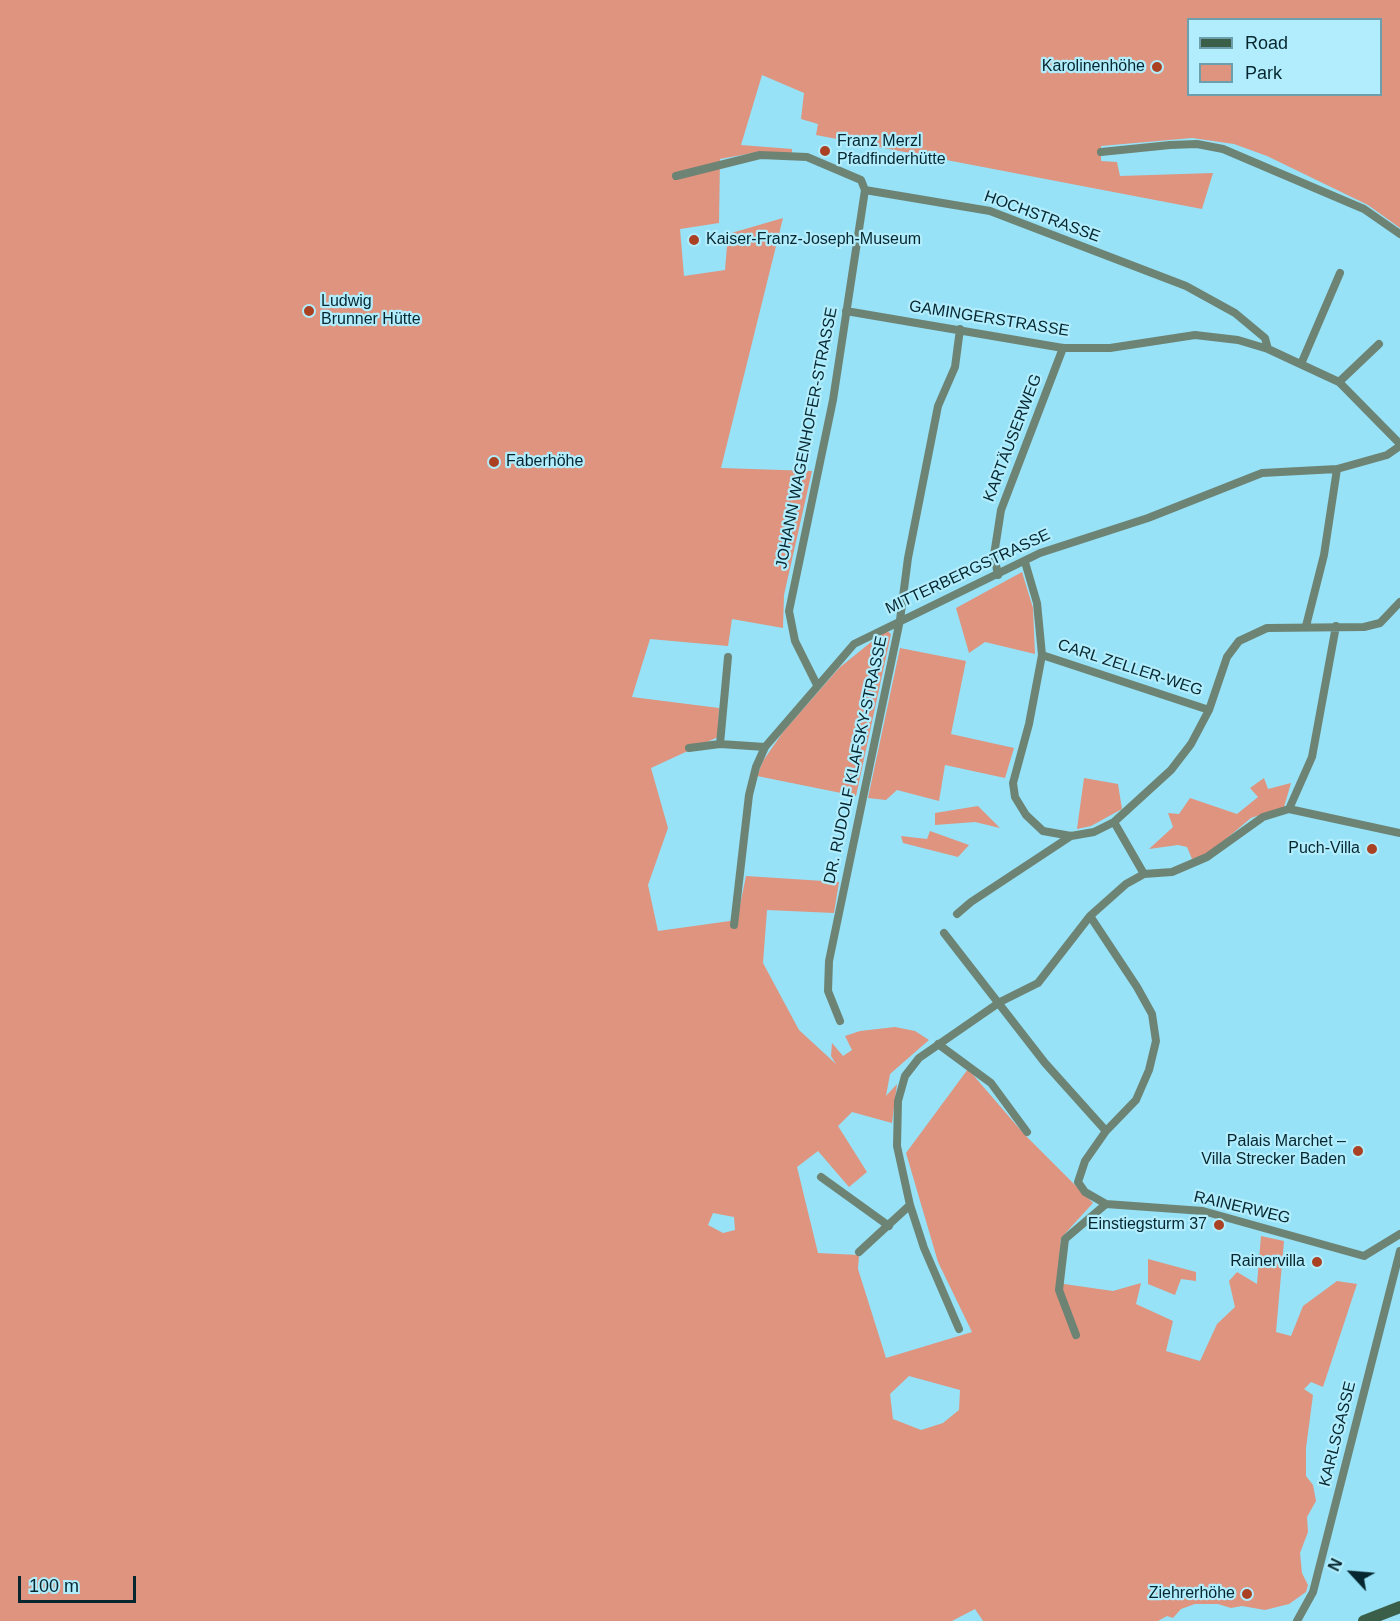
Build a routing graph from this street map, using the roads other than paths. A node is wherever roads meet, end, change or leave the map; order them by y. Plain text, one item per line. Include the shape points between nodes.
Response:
1 (1101, 152) dead end
2 (676, 177) dead end
3 (865, 190) junction
4 (1400, 234) edge
5 (1340, 273) dead end
6 (846, 311) junction
7 (960, 330) junction
8 (1379, 344) dead end
9 (1063, 348) junction
10 (1268, 349) junction
11 (1301, 364) junction
12 (1340, 382) junction
13 (1400, 445) edge
14 (1337, 469) junction
15 (1025, 562) junction
16 (998, 575) junction
17 (1400, 602) edge
18 (1397, 614) edge
19 (900, 620) junction
20 (1306, 626) junction
21 (1336, 626) junction
22 (1042, 655) junction
23 (728, 657) dead end
24 (817, 685) junction
25 (1209, 710) junction
26 (720, 744) junction
27 (689, 747) dead end
28 (765, 747) junction
29 (1289, 809) junction
30 (1114, 822) junction
31 (1400, 834) edge
32 (1071, 836) junction
33 (1144, 874) junction
34 (957, 914) dead end
35 (1090, 916) junction
36 (734, 925) dead end
37 (944, 933) dead end
38 (1000, 1002) junction
39 (840, 1021) dead end
40 (938, 1044) junction
41 (1106, 1131) junction
42 (1027, 1132) dead end
43 (821, 1177) dead end
44 (1106, 1204) junction
45 (910, 1205) junction
46 (889, 1226) junction
47 (1400, 1234) edge
48 (859, 1251) dead end
49 (1400, 1251) edge
50 (959, 1329) dead end
51 (1076, 1335) dead end
52 (1400, 1607) edge
53 (1297, 1621) edge
54 (1364, 1621) edge

1 - 4 street via 1197,144 1223,149 1364,209
2 - 3 street, HOCHSTRASSE via 760,154 807,157 861,180
3 - 6 street, JOHANN WAGENHOFER-STRASSE
3 - 10 street, HOCHSTRASSE via 990,211 1186,286 1235,313 1265,338
5 - 11 street
6 - 7 street, GAMINGERSTRASSE
6 - 24 street, JOHANN WAGENHOFER-STRASSE via 833,400 789,611 795,641
7 - 9 street, GAMINGERSTRASSE
7 - 19 street, DR. RUDOLF KLAFSKY-STRASSE via 955,367 938,406
8 - 12 street
9 - 10 street, GAMINGERSTRASSE via 1110,348 1195,334
9 - 16 street, KARTÄUSERWEG via 1001,510 994,555
10 - 11 street, HOCHSTRASSE
11 - 12 street, HOCHSTRASSE
12 - 13 street, HOCHSTRASSE
13 - 14 street, MITTERBERGSTRASSE via 1387,455
14 - 15 street, MITTERBERGSTRASSE via 1262,473 1148,518 1040,553
14 - 20 street via 1324,555
15 - 16 street, MITTERBERGSTRASSE
15 - 22 street via 1037,603
16 - 19 street, MITTERBERGSTRASSE
17 - 18 street
18 - 21 street via 1364,627
19 - 24 street, MITTERBERGSTRASSE via 854,644
19 - 39 street, DR. RUDOLF KLAFSKY-STRASSE via 830,961 828,991
20 - 21 street
20 - 25 street via 1267,628 1239,641 1227,657
21 - 29 street via 1312,757
22 - 25 street, CARL ZELLER-WEG
22 - 32 street via 1013,783 1015,797 1043,831
23 - 26 street
24 - 28 street, MITTERBERGSTRASSE
25 - 30 street via 1171,770
26 - 27 street
26 - 28 street
28 - 36 street, MITTERBERGSTRASSE via 749,795
29 - 31 street
29 - 33 street via 1263,817 1207,857 1172,872
30 - 32 street via 1094,832
30 - 33 street
32 - 34 street
33 - 35 street via 1112,895
35 - 38 street via 1038,983
35 - 41 street via 1152,1014 1155,1041 1149,1070 1136,1100
37 - 38 street
38 - 40 street
38 - 41 street via 1045,1063
40 - 42 street via 991,1083
40 - 45 street via 919,1058 905,1076 898,1101 897,1146
41 - 44 street via 1085,1161 1078,1182 1085,1192
43 - 46 street
44 - 47 street, RAINERWEG via 1203,1211 1364,1256
44 - 51 street via 1065,1239 1059,1290
45 - 46 street
45 - 50 street
46 - 48 street
49 - 53 street, KARLSGASSE via 1313,1592
52 - 54 street

